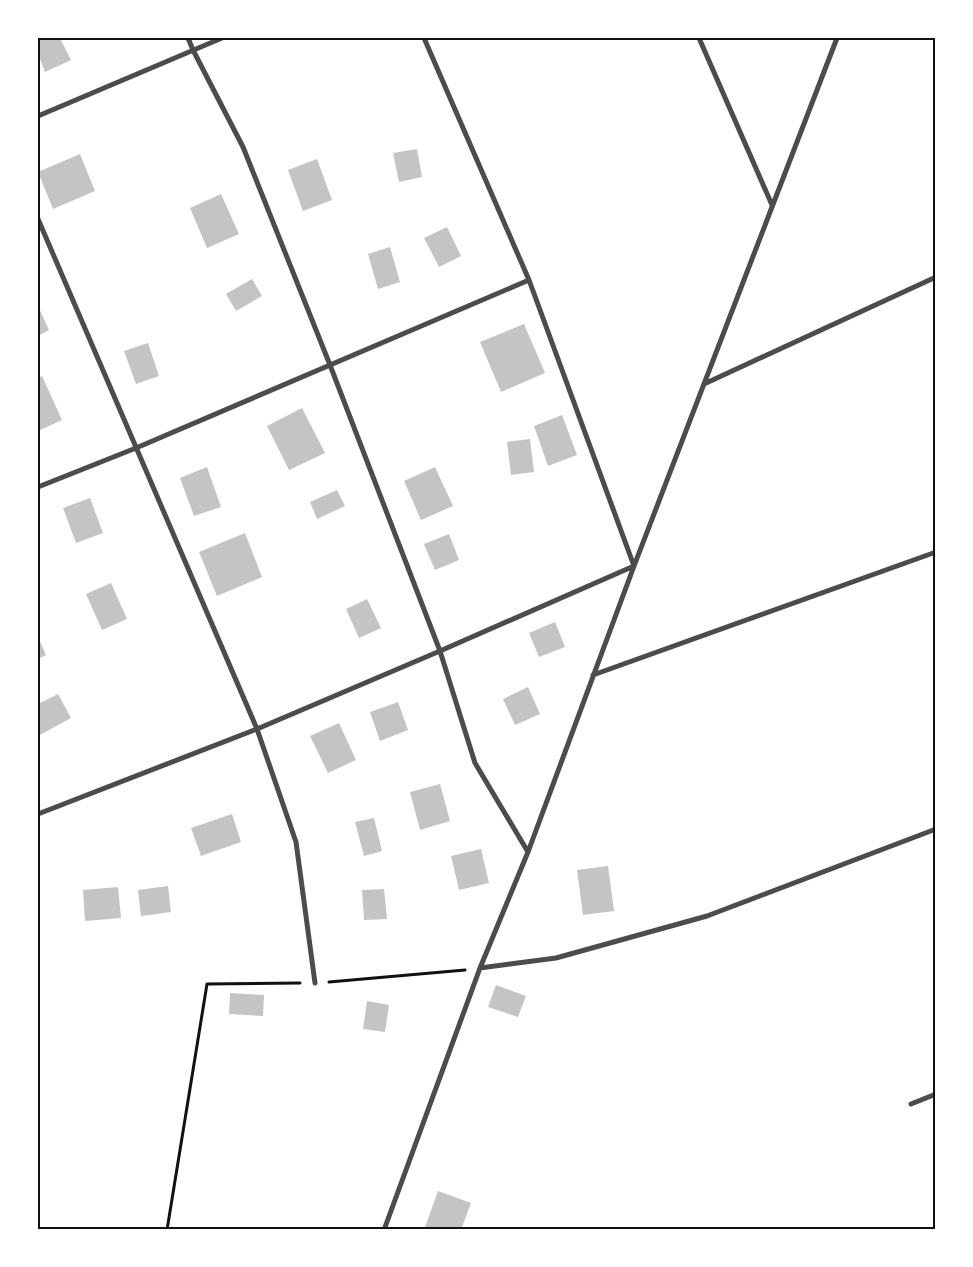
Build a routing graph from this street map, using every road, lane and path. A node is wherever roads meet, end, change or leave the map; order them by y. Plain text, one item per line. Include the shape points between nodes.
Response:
1 (188, 38) edge
2 (222, 38) edge
3 (424, 38) edge
4 (699, 38) edge
5 (837, 38) edge
6 (193, 50) junction
7 (38, 116) edge
8 (772, 205) junction
9 (38, 219) edge
10 (936, 277) edge
11 (529, 280) junction
12 (330, 365) junction
13 (703, 385) junction
14 (136, 448) junction
15 (38, 487) edge
16 (936, 552) edge
17 (634, 566) junction
18 (440, 651) junction
19 (593, 675) junction
20 (257, 730) junction
21 (38, 814) edge
22 (936, 829) edge
23 (528, 852) junction
24 (480, 968) junction
25 (315, 983) junction
26 (936, 1094) edge
27 (911, 1104) dead end
28 (167, 1230) edge
29 (384, 1230) edge

1 - 6 street
2 - 6 street
3 - 11 street
4 - 8 street
5 - 8 street
6 - 7 street
6 - 12 street via 243,147
8 - 13 street
9 - 14 street
10 - 13 street
11 - 12 street
11 - 17 street
12 - 14 street
12 - 18 street
13 - 17 street
14 - 15 street
14 - 20 street
16 - 19 street
17 - 18 street
17 - 19 street
18 - 20 street
18 - 23 street via 476,762
19 - 23 street
20 - 21 street
20 - 25 street via 296,842
22 - 24 street via 707,916 556,958
23 - 24 street
24 - 25 path
24 - 29 street
25 - 28 path via 207,984
26 - 27 street

